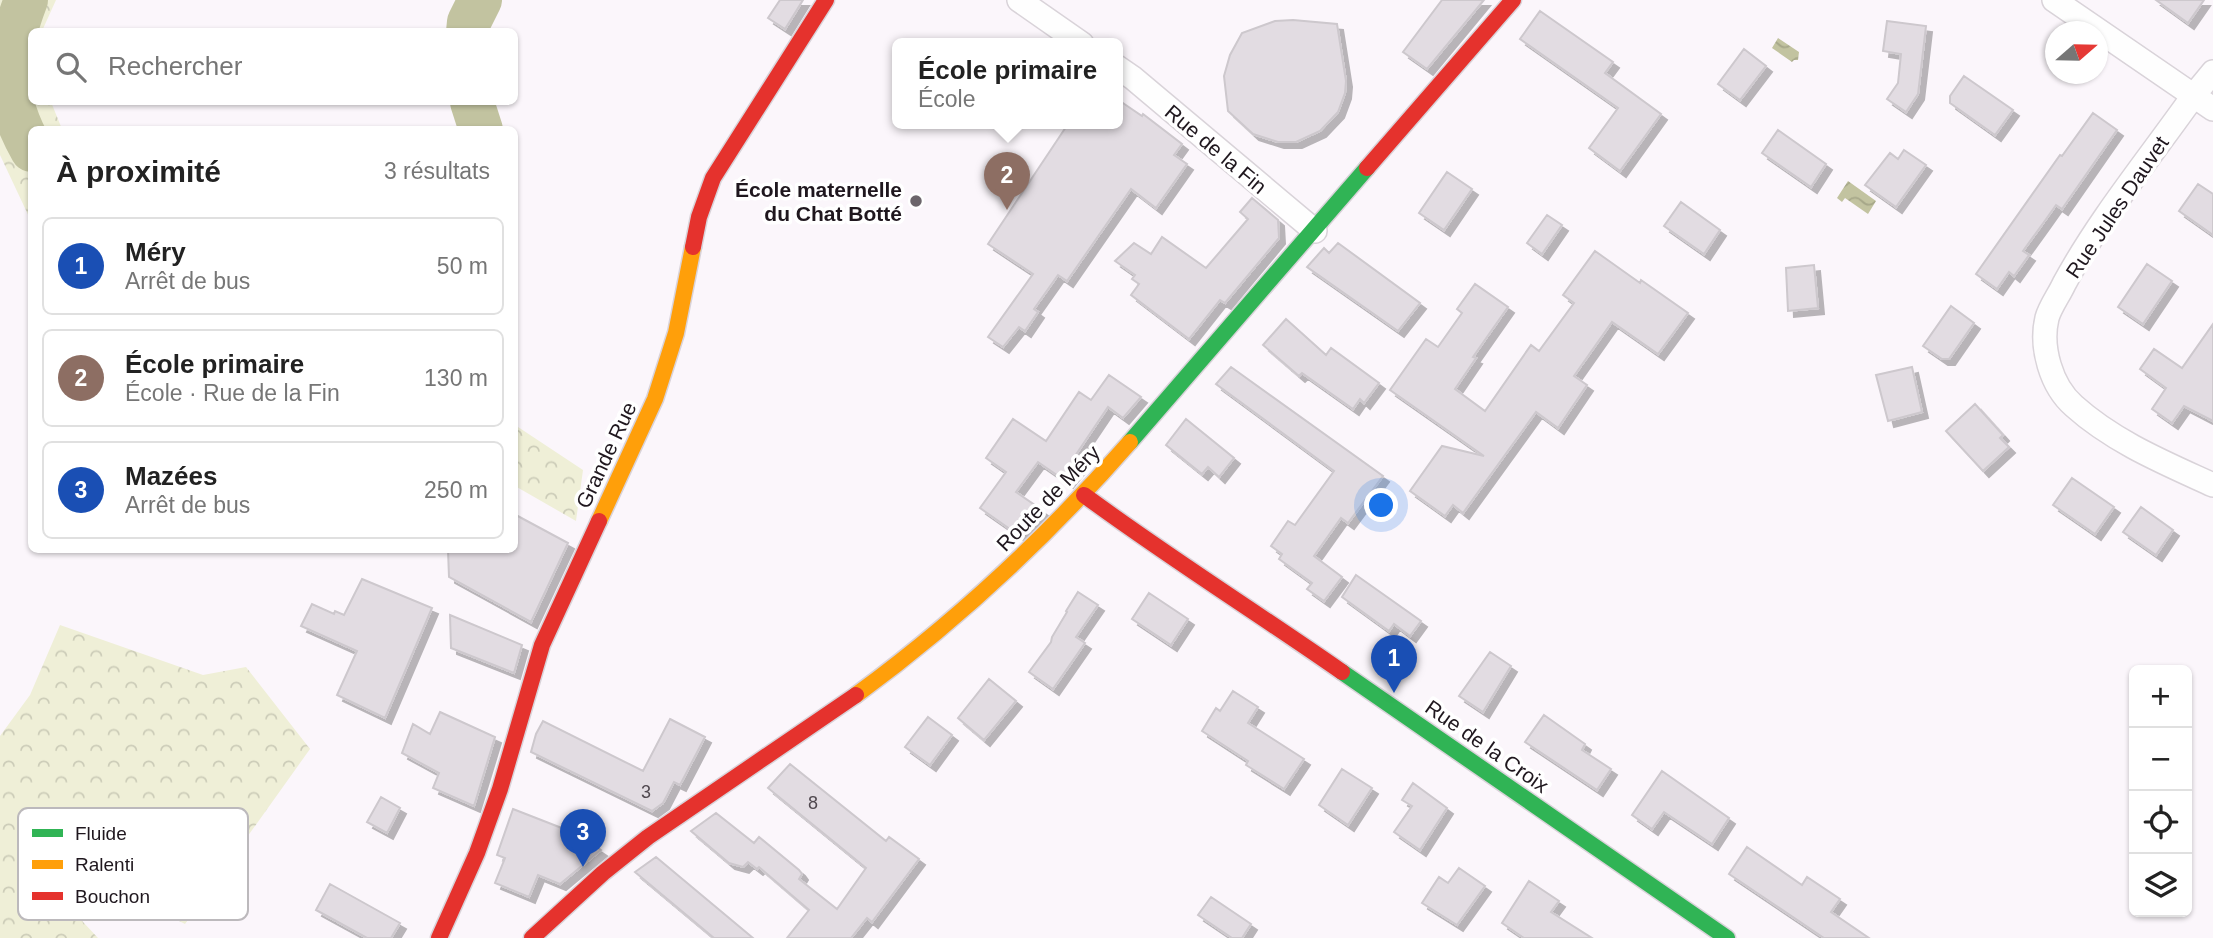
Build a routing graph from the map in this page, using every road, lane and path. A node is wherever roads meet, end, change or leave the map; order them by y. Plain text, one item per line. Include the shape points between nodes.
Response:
1 (826, 0) edge
2 (1019, 0) edge
3 (1513, 0) edge
4 (2054, 0) edge
5 (1073, 38) edge
6 (1123, 71) edge
7 (2213, 72) edge
8 (2194, 95) junction
9 (2213, 109) edge
10 (1315, 231) junction
11 (2213, 485) edge
12 (1084, 495) junction
13 (439, 938) edge
14 (532, 938) edge
15 (1727, 938) edge

1 - 13 street, Grande Rue via 713,178 699,217 676,333 655,399 542,645 500,789
2 - 5 street
3 - 10 street, Route de Méry
4 - 8 street
6 - 10 street, Rue de la Fin
7 - 8 street, Rue Jules Dauvet
8 - 9 street
8 - 11 street, Rue Jules Dauvet via 2078,259 2047,317 2044,346 2054,379 2072,405 2150,456
10 - 12 street, Route de Méry
12 - 14 street, Route de Méry via 1012,566 907,656 647,838
12 - 15 street, Rue de la Croix

